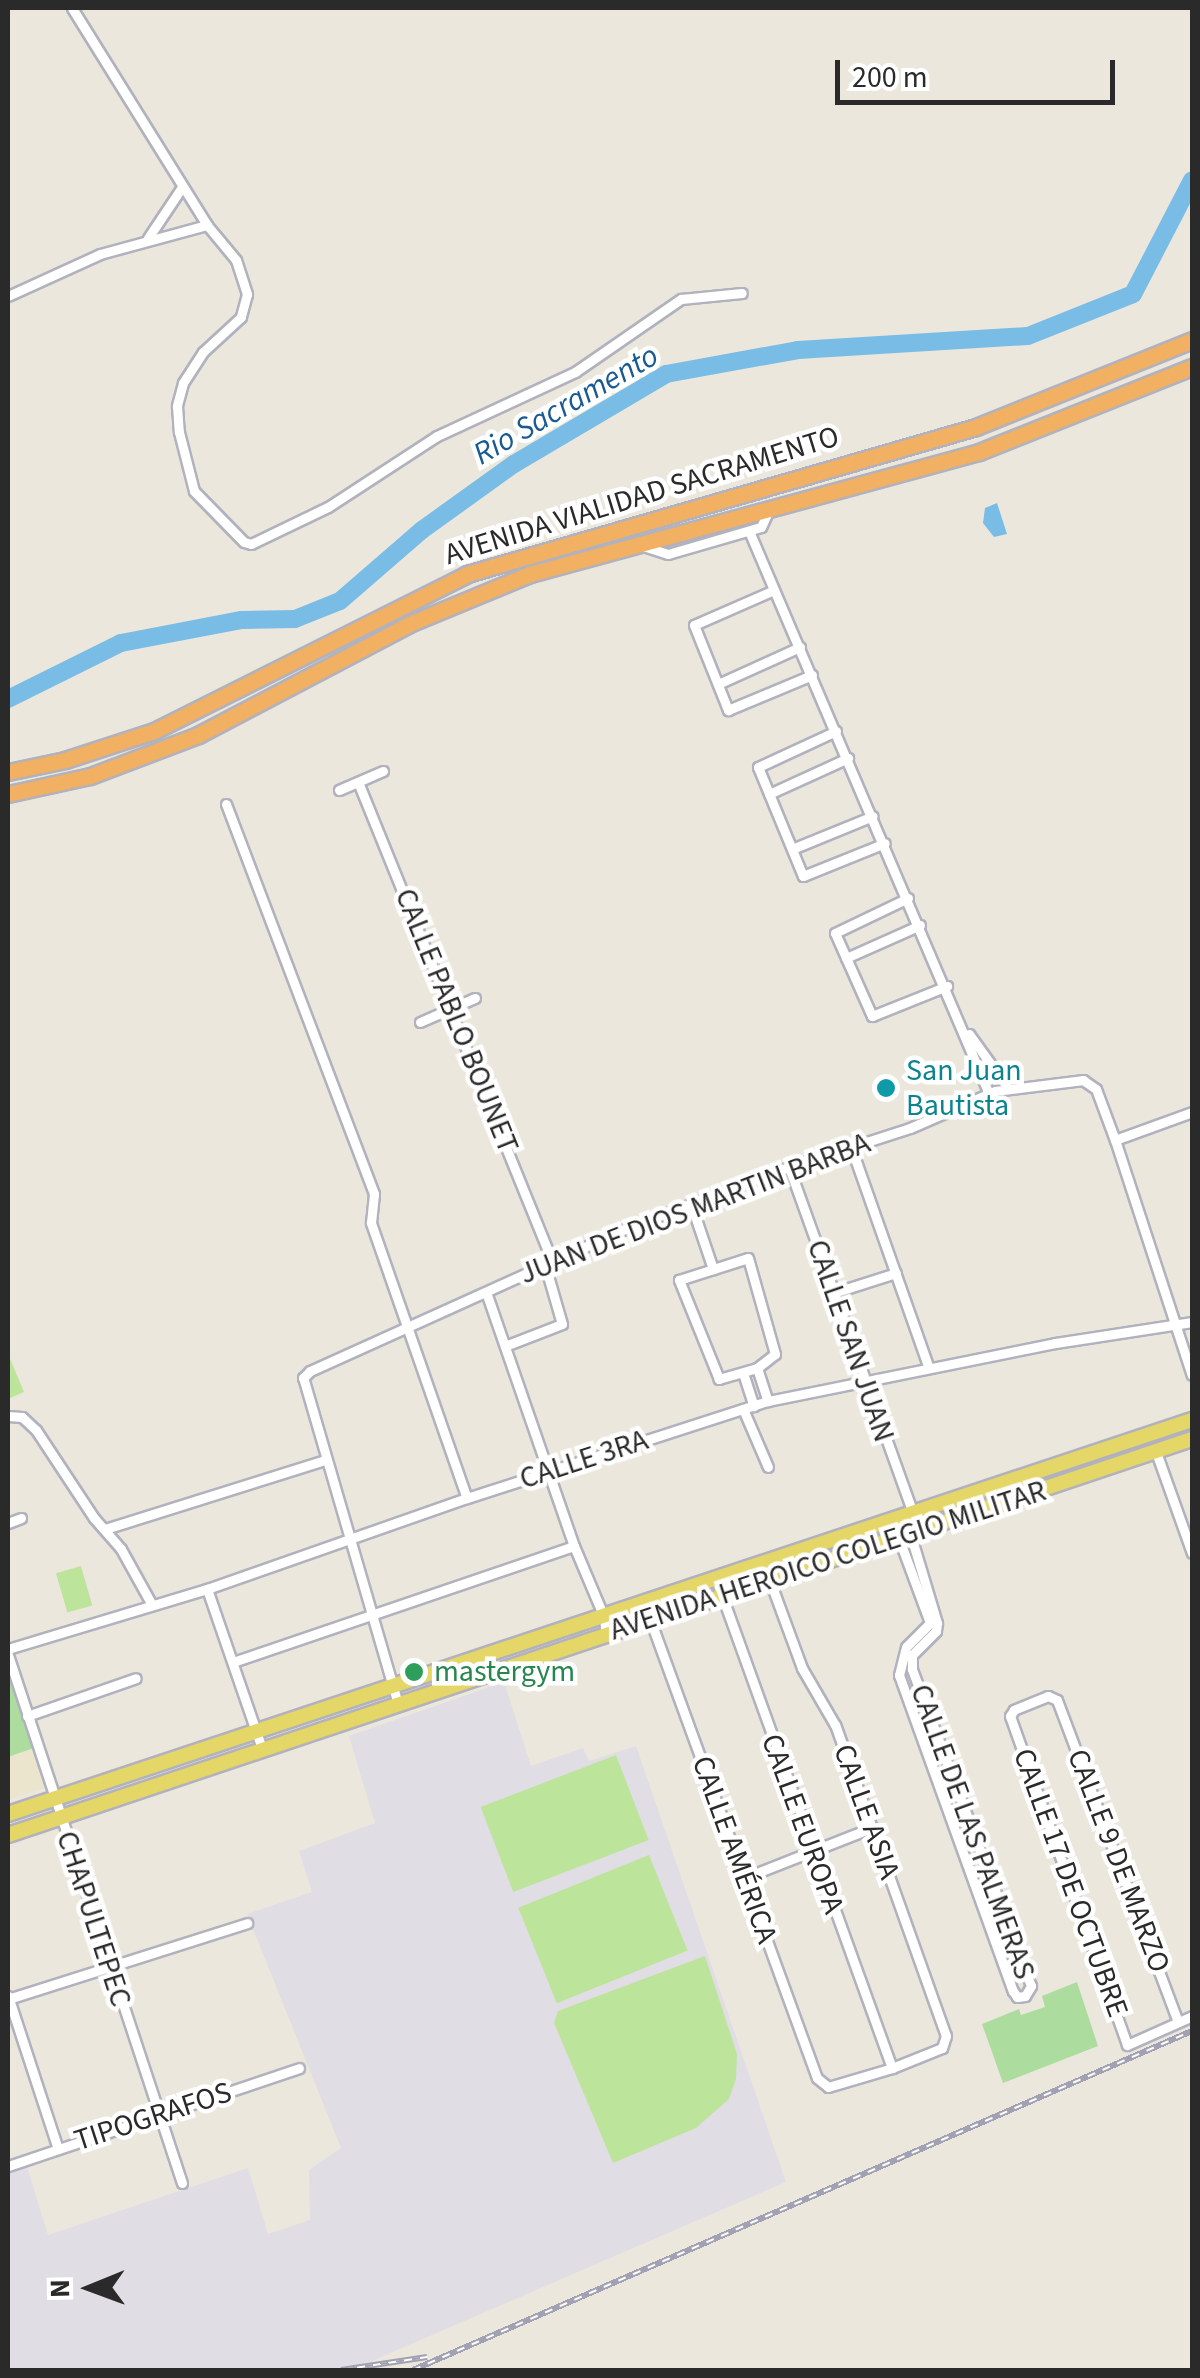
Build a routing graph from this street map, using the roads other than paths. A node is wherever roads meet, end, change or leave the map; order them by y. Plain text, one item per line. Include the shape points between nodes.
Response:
1 (72, 8) edge
2 (182, 187) junction
3 (207, 224) junction
4 (148, 238) junction
5 (742, 293) dead end
6 (8, 296) edge
7 (1192, 340) edge
8 (1192, 366) edge
9 (771, 506) junction
10 (749, 531) junction
11 (636, 544) junction
12 (774, 590) junction
13 (800, 647) junction
14 (812, 675) junction
15 (718, 684) junction
16 (836, 731) junction
17 (848, 758) junction
18 (383, 771) dead end
19 (8, 772) edge
20 (358, 782) junction
21 (339, 790) dead end
22 (8, 794) edge
23 (769, 794) junction
24 (226, 804) dead end
25 (873, 816) junction
26 (885, 843) junction
27 (792, 850) junction
28 (908, 898) junction
29 (920, 925) junction
30 (846, 958) junction
31 (946, 986) junction
32 (475, 998) dead end
33 (452, 1008) junction
34 (420, 1022) dead end
35 (965, 1028) junction
36 (1008, 1088) junction
37 (989, 1094) junction
38 (1192, 1112) edge
39 (1115, 1140) junction
40 (851, 1147) junction
41 (789, 1167) junction
42 (690, 1204) junction
43 (548, 1263) junction
44 (713, 1269) junction
45 (896, 1273) junction
46 (486, 1292) junction
47 (834, 1293) junction
48 (1192, 1322) edge
49 (1175, 1324) junction
50 (410, 1325) junction
51 (505, 1346) junction
52 (758, 1368) junction
53 (929, 1368) junction
54 (743, 1373) junction
55 (1192, 1376) edge
56 (862, 1380) junction
57 (768, 1401) junction
58 (748, 1407) junction
59 (8, 1416) edge
60 (1192, 1420) edge
61 (1192, 1439) edge
62 (1156, 1452) junction
63 (325, 1460) junction
64 (768, 1468) dead end
65 (550, 1472) junction
66 (467, 1498) junction
67 (905, 1517) junction
68 (21, 1518) dead end
69 (8, 1523) edge
70 (105, 1528) junction
71 (1189, 1533) edge
72 (903, 1536) junction
73 (348, 1538) junction
74 (574, 1546) junction
75 (1192, 1553) edge
76 (716, 1579) junction
77 (770, 1581) junction
78 (207, 1588) junction
79 (719, 1597) junction
80 (152, 1605) junction
81 (369, 1616) junction
82 (604, 1617) junction
83 (651, 1622) junction
84 (606, 1635) junction
85 (8, 1652) edge
86 (908, 1655) junction
87 (233, 1662) junction
88 (136, 1678) dead end
89 (395, 1686) junction
90 (398, 1704) junction
91 (26, 1716) junction
92 (1012, 1722) joint
93 (259, 1732) junction
94 (262, 1749) junction
95 (58, 1799) junction
96 (8, 1814) edge
97 (60, 1818) junction
98 (872, 1828) junction
99 (8, 1835) edge
100 (973, 1835) junction
101 (959, 1841) junction
102 (812, 1852) junction
103 (744, 1878) junction
104 (247, 1923) dead end
105 (109, 1967) junction
106 (8, 1998) edge
107 (1192, 2016) edge
108 (1178, 2022) junction
109 (299, 2068) dead end
110 (892, 2068) junction
111 (158, 2116) junction
112 (58, 2149) junction
113 (8, 2166) edge
114 (182, 2183) dead end

1 - 2 street
2 - 3 street
2 - 4 street
3 - 4 street
3 - 5 street via 244,273 246,306 188,374 177,421 194,491 251,544 328,507 437,436 575,372 681,299
4 - 6 street
7 - 19 highway, AVENIDA VIALIDAD SACRAMENTO via 976,426 466,574 154,732
8 - 9 highway, AVENIDA VIALIDAD SACRAMENTO via 979,452
9 - 10 street via 761,528
9 - 11 highway, AVENIDA VIALIDAD SACRAMENTO
10 - 11 street via 668,554
10 - 12 street
11 - 22 highway, AVENIDA VIALIDAD SACRAMENTO via 530,574 425,618 198,735 90,776
12 - 13 street
12 - 15 street via 694,625
13 - 14 street
13 - 15 street
14 - 15 street via 728,710
14 - 16 street
16 - 17 street
16 - 23 street via 758,767
17 - 23 street
17 - 25 street
18 - 20 street
20 - 21 street
20 - 33 street, CALLE PABLO BOUNET
23 - 27 street
24 - 50 street via 374,1194 371,1223
25 - 26 street
25 - 27 street
26 - 27 street via 803,876
26 - 28 street
28 - 29 street
28 - 30 street via 835,933
29 - 30 street
29 - 31 street
30 - 31 street via 872,1016
31 - 35 street
32 - 33 street
33 - 34 street
33 - 43 street, CALLE PABLO BOUNET
35 - 36 street
35 - 37 street
36 - 37 street, JUAN DE DIOS MARTIN BARBA
36 - 39 street, JUAN DE DIOS MARTIN BARBA via 1076,1080 1096,1089
37 - 40 street, JUAN DE DIOS MARTIN BARBA
38 - 39 street
39 - 49 street
40 - 41 street, JUAN DE DIOS MARTIN BARBA
40 - 45 street
41 - 42 street, JUAN DE DIOS MARTIN BARBA
41 - 47 street, CALLE SAN JUAN
42 - 43 street, JUAN DE DIOS MARTIN BARBA
42 - 44 street
43 - 46 street, JUAN DE DIOS MARTIN BARBA
43 - 51 street, CALLE PABLO BOUNET via 562,1320
44 - 52 street via 748,1258 775,1352
44 - 54 street via 679,1280 716,1376
45 - 47 street
45 - 53 street
46 - 50 street, JUAN DE DIOS MARTIN BARBA
46 - 51 street
47 - 56 street, CALLE SAN JUAN
48 - 49 street, CALLE 3RA
49 - 53 street, CALLE 3RA
49 - 55 street
50 - 63 street, JUAN DE DIOS MARTIN BARBA via 304,1378
50 - 66 street
51 - 65 street
52 - 54 street
52 - 57 street
53 - 56 street, CALLE 3RA
54 - 58 street
56 - 57 street, CALLE 3RA
56 - 67 street, CALLE SAN JUAN
57 - 58 street, CALLE 3RA
58 - 64 street
58 - 65 street, CALLE 3RA
59 - 70 street via 22,1417 36,1430
60 - 67 main road, AVENIDA HEROICO COLEGIO MILITAR
61 - 62 main road, AVENIDA HEROICO COLEGIO MILITAR
62 - 71 street
62 - 72 main road, AVENIDA HEROICO COLEGIO MILITAR
63 - 70 street
63 - 73 street
65 - 66 street, CALLE 3RA
65 - 74 street
66 - 73 street, CALLE 3RA
67 - 72 street, CALLE DE LAS PALMERAS
67 - 76 main road, AVENIDA HEROICO COLEGIO MILITAR
68 - 69 street
70 - 80 street
71 - 75 street
72 - 77 main road, AVENIDA HEROICO COLEGIO MILITAR
72 - 86 street, CALLE DE LAS PALMERAS via 930,1623
73 - 78 street, CALLE 3RA
73 - 81 street
74 - 81 street
74 - 82 street
76 - 79 street, CALLE EUROPA
76 - 82 main road, AVENIDA HEROICO COLEGIO MILITAR
77 - 79 main road, AVENIDA HEROICO COLEGIO MILITAR
77 - 98 street, CALLE ASIA
78 - 80 street, CALLE 3RA
78 - 87 street
79 - 83 main road, AVENIDA HEROICO COLEGIO MILITAR
79 - 102 street, CALLE EUROPA
80 - 85 street, CALLE 3RA
81 - 87 street
81 - 89 street
82 - 84 street
82 - 89 main road, AVENIDA HEROICO COLEGIO MILITAR
83 - 84 main road, AVENIDA HEROICO COLEGIO MILITAR
83 - 103 street, CALLE AMÉRICA
84 - 90 main road, AVENIDA HEROICO COLEGIO MILITAR
85 - 91 street, CHAPULTEPEC
86 - 100 street, CALLE DE LAS PALMERAS
86 - 101 street, CALLE DE LAS PALMERAS via 900,1675
87 - 93 street
88 - 91 street
89 - 90 street
89 - 93 main road, AVENIDA HEROICO COLEGIO MILITAR
90 - 94 main road, AVENIDA HEROICO COLEGIO MILITAR
91 - 95 street, CHAPULTEPEC
92 - 108 street, CALLE 17 DE OCTUBRE via 1127,2044
92 - 108 street, CALLE 9 DE MARZO via 1014,1710 1048,1696 1057,1700
93 - 94 street
93 - 95 main road, AVENIDA HEROICO COLEGIO MILITAR
94 - 97 main road, AVENIDA HEROICO COLEGIO MILITAR
95 - 96 main road, AVENIDA HEROICO COLEGIO MILITAR
95 - 97 street, CHAPULTEPEC
97 - 99 main road, AVENIDA HEROICO COLEGIO MILITAR
97 - 105 street, CHAPULTEPEC
98 - 102 street
98 - 110 street, CALLE ASIA via 946,2036 942,2048
100 - 101 street
100 - 101 street, CALLE DE LAS PALMERAS via 1031,1986 1025,1996 1013,1991
102 - 103 street
102 - 110 street, CALLE EUROPA
103 - 110 street, CALLE AMÉRICA via 816,2078 828,2088
104 - 105 street
105 - 106 street
105 - 111 street, CHAPULTEPEC
106 - 112 street
107 - 108 street
109 - 111 street, TIPOGRAFOS
111 - 112 street, TIPOGRAFOS
111 - 114 street, CHAPULTEPEC
112 - 113 street, TIPOGRAFOS

